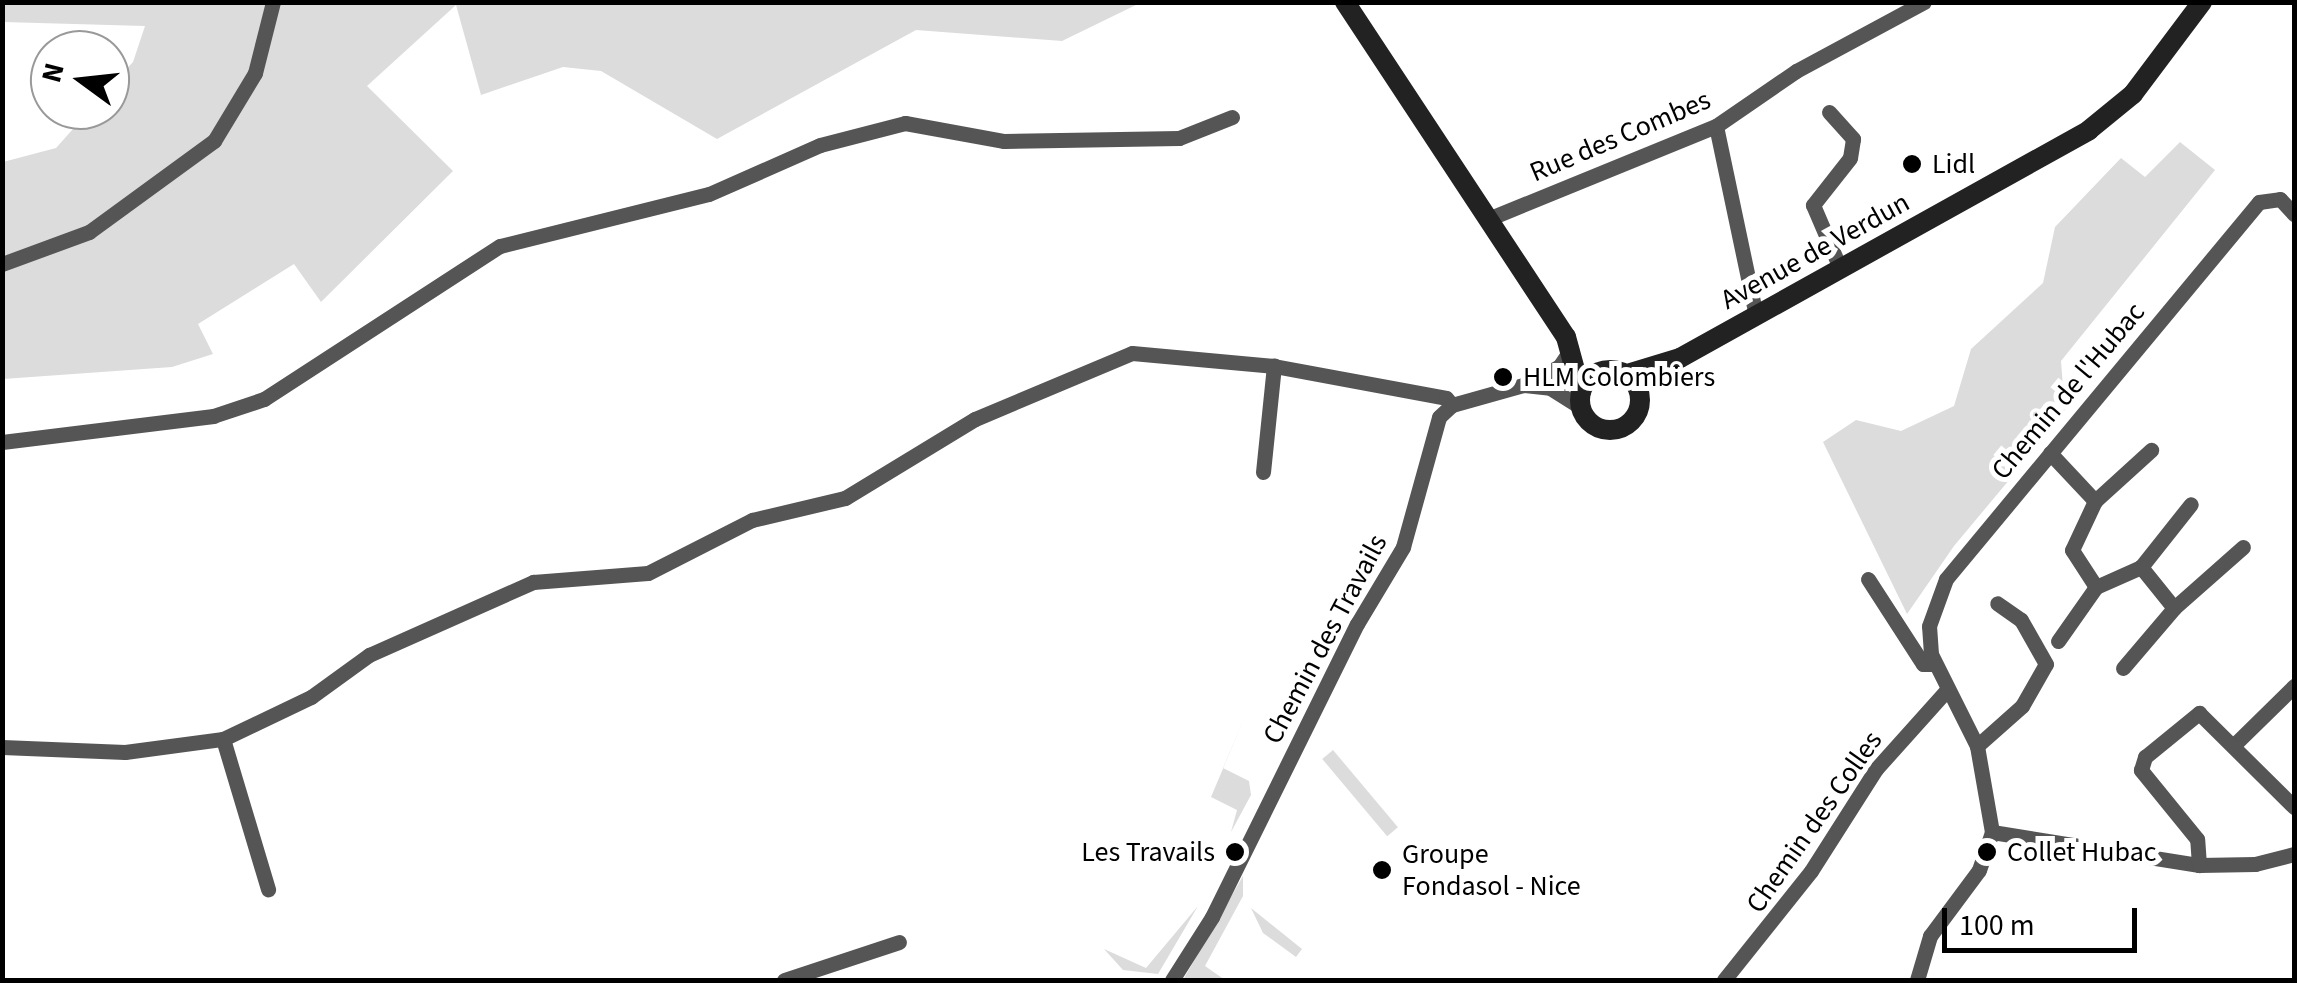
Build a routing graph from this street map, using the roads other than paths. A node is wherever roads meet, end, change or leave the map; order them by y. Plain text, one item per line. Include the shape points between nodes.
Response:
1 (273, 2) edge
2 (1345, 2) edge
3 (1924, 2) edge
4 (2202, 2) edge
5 (1829, 112) dead end
6 (1232, 117) dead end
7 (1716, 126) junction
8 (2294, 214) edge
9 (1488, 219) junction
10 (2, 264) edge
11 (1840, 268) junction
12 (1756, 315) junction
13 (1569, 343) junction
14 (1680, 358) junction
15 (1274, 366) junction
16 (1616, 372) junction
17 (1523, 385) junction
18 (1550, 388) junction
19 (1582, 391) junction
20 (1409, 396) junction
21 (1640, 399) junction
22 (1452, 404) junction
23 (1439, 416) junction
24 (2, 442) edge
25 (2151, 450) dead end
26 (2050, 453) junction
27 (1263, 472) dead end
28 (2095, 501) junction
29 (2191, 504) dead end
30 (2243, 547) dead end
31 (2141, 567) junction
32 (1868, 579) dead end
33 (2096, 587) junction
34 (1996, 603) dead end
35 (2174, 608) junction
36 (2058, 641) dead end
37 (1934, 664) junction
38 (2123, 668) dead end
39 (2294, 686) edge
40 (1945, 692) junction
41 (223, 739) junction
42 (2235, 744) junction
43 (1978, 746) junction
44 (2, 747) edge
45 (2294, 807) edge
46 (1992, 832) junction
47 (2294, 854) edge
48 (2200, 865) junction
49 (268, 889) dead end
50 (899, 942) dead end
51 (784, 980) edge
52 (1172, 980) edge
53 (1724, 980) edge
54 (1918, 980) edge

1 - 10 street via 255,73 214,141 89,232
2 - 9 main road
3 - 7 street, Rue des Combes via 1796,71
4 - 11 main road, Avenue de Verdun via 2115,112
5 - 11 street via 1848,126 1853,147 1817,194 1813,210
6 - 24 street via 1179,138 1004,141 905,123 837,140 709,194 500,246 264,399 213,416
7 - 9 street, Rue des Combes
7 - 12 street
8 - 26 street, Chemin de l'Hubac via 2280,199 2259,202
9 - 13 main road
11 - 12 main road, Avenue de Verdun
12 - 14 main road, Avenue de Verdun
13 - 16 main road
13 - 17 street via 1560,367
13 - 19 main road
14 - 16 main road, Avenue de Verdun
14 - 21 main road, Avenue de Verdun
15 - 20 street
15 - 27 street
15 - 41 street via 1153,352 1114,359 974,420 845,498 752,520 648,573 533,582 369,655 311,697
16 - 19 main road
16 - 21 main road
17 - 18 street
17 - 22 street
18 - 19 street
18 - 19 street
19 - 21 main road via 1594,426 1618,430 1637,415
20 - 22 street
20 - 23 street
22 - 23 street
23 - 52 street, Chemin des Travails via 1403,548 1351,636 1212,917
25 - 28 street
26 - 28 street
26 - 37 street, Chemin de l'Hubac via 1946,579 1929,626
28 - 33 street via 2072,550
29 - 31 street
30 - 35 street
31 - 33 street
31 - 35 street
32 - 37 street via 1924,664
33 - 36 street
34 - 43 street via 2020,620 2046,664 2022,706
35 - 38 street
37 - 40 street
39 - 42 street
40 - 43 street
40 - 53 street, Chemin des Colles via 1876,768 1811,871
41 - 44 street via 125,752
41 - 49 street
42 - 45 street
42 - 48 street via 2199,713 2144,757 2142,770 2197,838
43 - 46 street
46 - 48 street
46 - 54 street via 1978,870 1930,936
47 - 48 street via 2255,864
50 - 51 street

